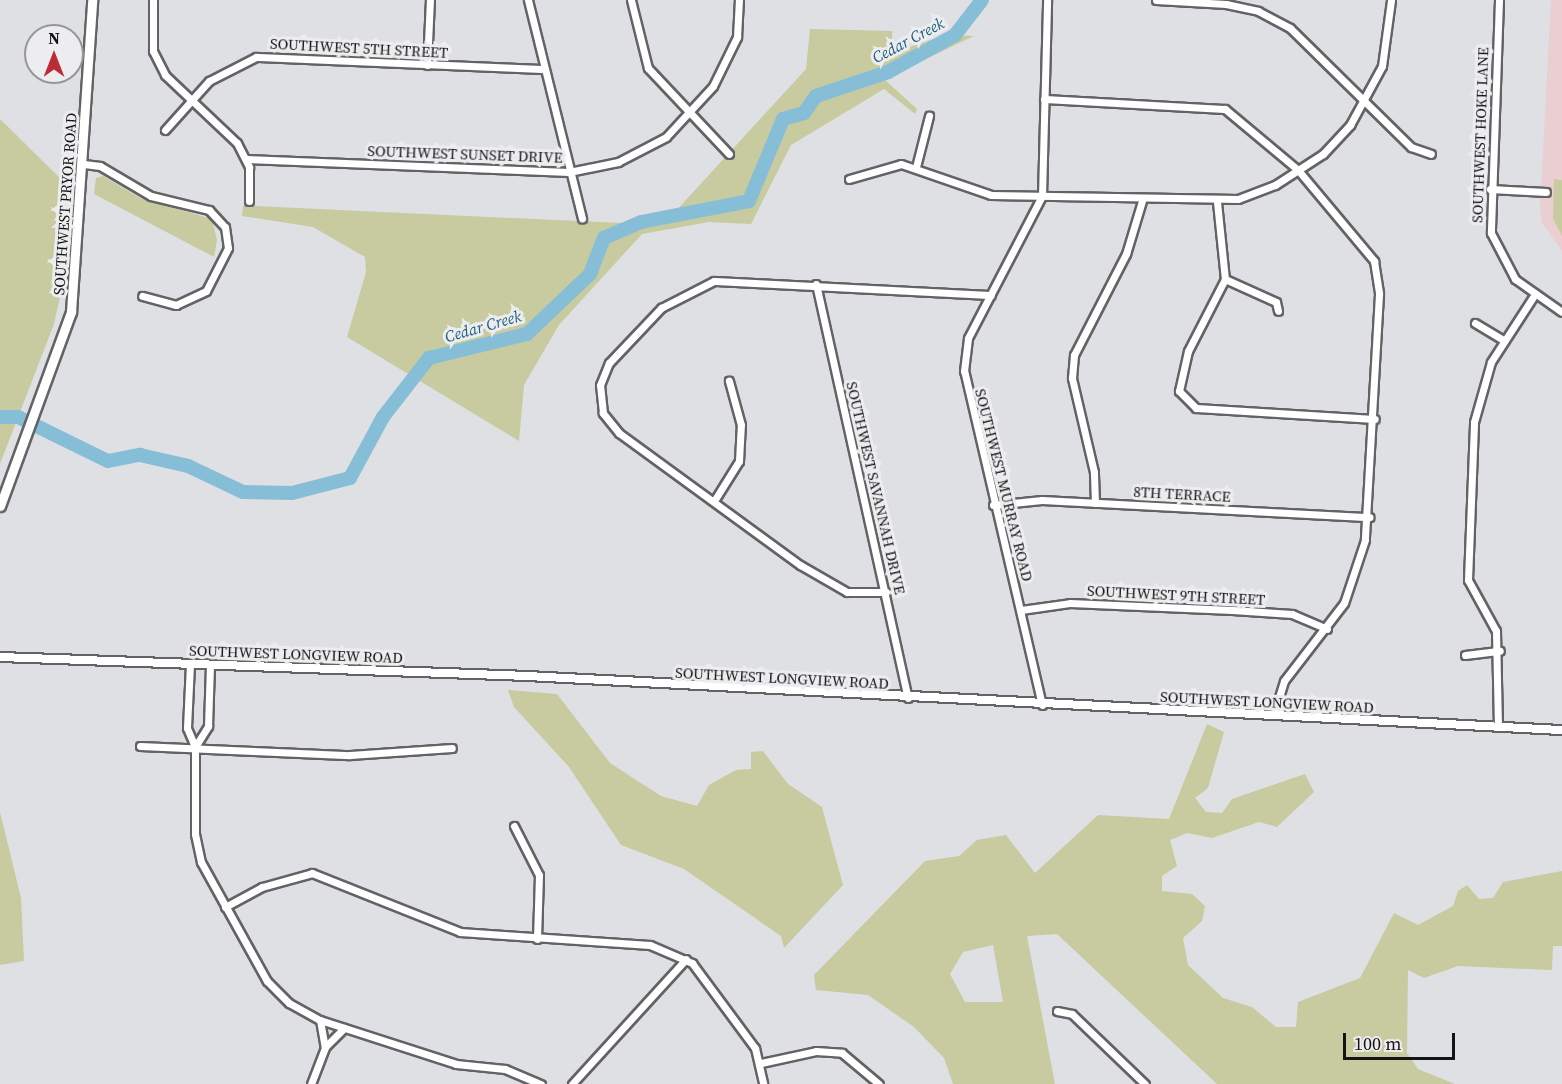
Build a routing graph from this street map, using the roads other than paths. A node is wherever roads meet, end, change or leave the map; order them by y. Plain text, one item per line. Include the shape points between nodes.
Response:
1 (92, 0) edge
2 (153, 0) edge
3 (430, 0) edge
4 (528, 0) edge
5 (631, 0) edge
6 (739, 0) edge
7 (1047, 0) edge
8 (1156, 0) edge
9 (1391, 0) edge
10 (1499, 0) edge
11 (427, 65) junction
12 (544, 69) junction
13 (1044, 99) junction
14 (190, 101) junction
15 (1365, 102) junction
16 (688, 113) junction
17 (929, 116) dead end
18 (165, 130) dead end
19 (729, 154) dead end
20 (1431, 154) dead end
21 (246, 159) junction
22 (84, 164) junction
23 (916, 167) junction
24 (1298, 170) junction
25 (568, 172) junction
26 (849, 179) dead end
27 (1490, 189) junction
28 (1546, 192) dead end
29 (1042, 196) junction
30 (249, 201) dead end
31 (1142, 201) junction
32 (1217, 202) junction
33 (582, 218) dead end
34 (1225, 279) junction
35 (816, 284) junction
36 (991, 295) junction
37 (142, 296) dead end
38 (1533, 297) junction
39 (1278, 311) dead end
40 (1562, 312) edge
41 (1475, 323) dead end
42 (1503, 340) junction
43 (729, 381) dead end
44 (1375, 419) junction
45 (714, 501) junction
46 (1095, 503) junction
47 (993, 505) junction
48 (0, 506) edge
49 (1370, 517) junction
50 (886, 592) junction
51 (1022, 610) junction
52 (1327, 629) junction
53 (1500, 651) junction
54 (1464, 656) dead end
55 (0, 657) edge
56 (190, 664) junction
57 (210, 666) junction
58 (908, 698) junction
59 (1042, 705) junction
60 (1274, 714) junction
61 (1498, 727) junction
62 (1562, 730) edge
63 (140, 746) dead end
64 (195, 747) junction
65 (452, 748) dead end
66 (514, 826) dead end
67 (225, 907) junction
68 (537, 939) junction
69 (686, 959) junction
70 (1058, 1011) dead end
71 (320, 1020) junction
72 (344, 1028) junction
73 (326, 1047) junction
74 (761, 1063) junction
75 (311, 1084) edge
76 (541, 1084) edge
77 (572, 1084) edge
78 (763, 1084) edge
79 (879, 1084) edge
80 (1145, 1084) edge

1 - 22 main road, SOUTHWEST PRYOR ROAD
2 - 14 street via 153,51 165,75
3 - 11 street
4 - 12 street
5 - 16 street via 648,68
6 - 16 street, SOUTHWEST SUNSET DRIVE via 733,51
7 - 13 street, SOUTHWEST MURRAY ROAD
8 - 15 street via 1258,11 1290,28
9 - 15 street via 1387,47
10 - 27 street, SOUTHWEST HOKE LANE
11 - 12 street, SOUTHWEST 5TH STREET
11 - 14 street, SOUTHWEST 5TH STREET via 256,57 232,64
12 - 25 street
13 - 24 street via 1208,104 1244,122
13 - 29 street, SOUTHWEST MURRAY ROAD
14 - 18 street, SOUTHWEST 5TH STREET
14 - 21 street via 233,138
15 - 20 street via 1411,147
15 - 24 street via 1323,154
16 - 19 street
16 - 25 street, SOUTHWEST SUNSET DRIVE via 646,150
17 - 23 street
21 - 25 street, SOUTHWEST SUNSET DRIVE
21 - 30 street
22 - 37 street via 99,166 151,196 209,210 225,227 228,248 206,291 176,305
22 - 48 main road, SOUTHWEST PRYOR ROAD via 71,312
23 - 26 street via 890,164
23 - 29 street via 966,190
24 - 32 street via 1254,193
24 - 44 street via 1374,261 1379,294
25 - 33 street
27 - 28 street
27 - 38 street, SOUTHWEST HOKE LANE via 1497,251
29 - 31 street
29 - 36 street, SOUTHWEST MURRAY ROAD
31 - 32 street
31 - 46 street via 1130,246 1074,355 1072,378 1094,472
32 - 34 street
34 - 39 street via 1276,303
34 - 44 street via 1179,375 1179,390 1196,408
35 - 36 street
35 - 45 street via 743,278 689,290 661,308 609,363 600,385 603,413 614,426
35 - 50 street, SOUTHWEST SAVANNAH DRIVE
36 - 47 street, SOUTHWEST MURRAY ROAD via 968,338 964,371
38 - 40 street, SOUTHWEST HOKE LANE
38 - 42 street
41 - 42 street
42 - 53 street via 1476,407 1466,562 1470,586 1496,631
43 - 45 street via 741,425 739,461
44 - 49 street
45 - 50 street via 826,583 847,592
46 - 47 street, 8TH TERRACE via 1042,500
46 - 49 street, 8TH TERRACE
47 - 51 street, SOUTHWEST MURRAY ROAD
49 - 52 street via 1358,572
50 - 58 street, SOUTHWEST SAVANNAH DRIVE
51 - 52 street, SOUTHWEST 9TH STREET via 1070,603 1232,610 1292,614
51 - 59 street, SOUTHWEST MURRAY ROAD
52 - 60 street via 1284,681
53 - 54 street
53 - 61 street
55 - 56 street, SOUTHWEST LONGVIEW ROAD
56 - 57 street, SOUTHWEST LONGVIEW ROAD
56 - 64 street via 186,728
57 - 58 street, SOUTHWEST LONGVIEW ROAD via 526,676
57 - 64 street via 208,726
58 - 59 street, SOUTHWEST LONGVIEW ROAD
59 - 60 street, SOUTHWEST LONGVIEW ROAD
60 - 61 street, SOUTHWEST LONGVIEW ROAD
61 - 62 street, SOUTHWEST LONGVIEW ROAD
63 - 64 street
64 - 65 street via 350,755
64 - 67 street via 195,834 201,862
66 - 68 street via 540,874
67 - 68 street via 262,887 312,873 460,932
67 - 71 street via 267,981 288,1003
68 - 69 street via 650,945
69 - 74 street via 755,1048
69 - 77 street
70 - 80 street via 1072,1014
71 - 72 street
71 - 73 street
72 - 73 street
72 - 76 street via 456,1064 505,1069
73 - 75 street
74 - 78 street
74 - 79 street via 816,1051 842,1053

